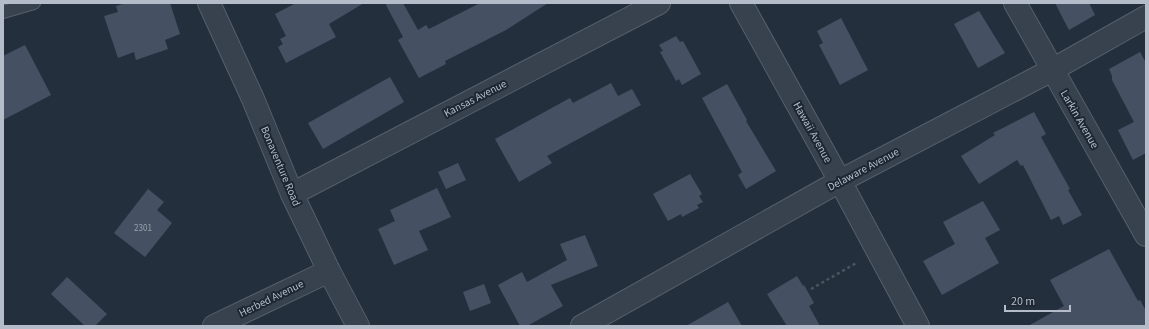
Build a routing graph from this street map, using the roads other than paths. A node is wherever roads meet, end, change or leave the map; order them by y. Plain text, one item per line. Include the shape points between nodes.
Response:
1 (34, 3) edge
2 (209, 3) edge
3 (659, 3) edge
4 (741, 3) edge
5 (1014, 3) edge
6 (3, 12) edge
7 (1146, 17) edge
8 (1052, 70) junction
9 (840, 181) junction
10 (292, 194) junction
11 (1146, 235) edge
12 (329, 271) junction
13 (214, 326) edge
14 (358, 326) edge
15 (582, 326) edge
16 (918, 326) edge

1 - 6 lane
2 - 10 street, Bonaventure Road via 253,99
3 - 10 street, Kansas Avenue
4 - 9 street, Hawaii Avenue
5 - 8 street, Larkin Avenue
7 - 8 street, Delaware Avenue
8 - 9 street, Delaware Avenue
8 - 11 street, Larkin Avenue
9 - 15 street, Delaware Avenue
9 - 16 street, Hawaii Avenue
10 - 12 street, Bonaventure Road
12 - 13 street, Herbed Avenue
12 - 14 street, Bonaventure Road

